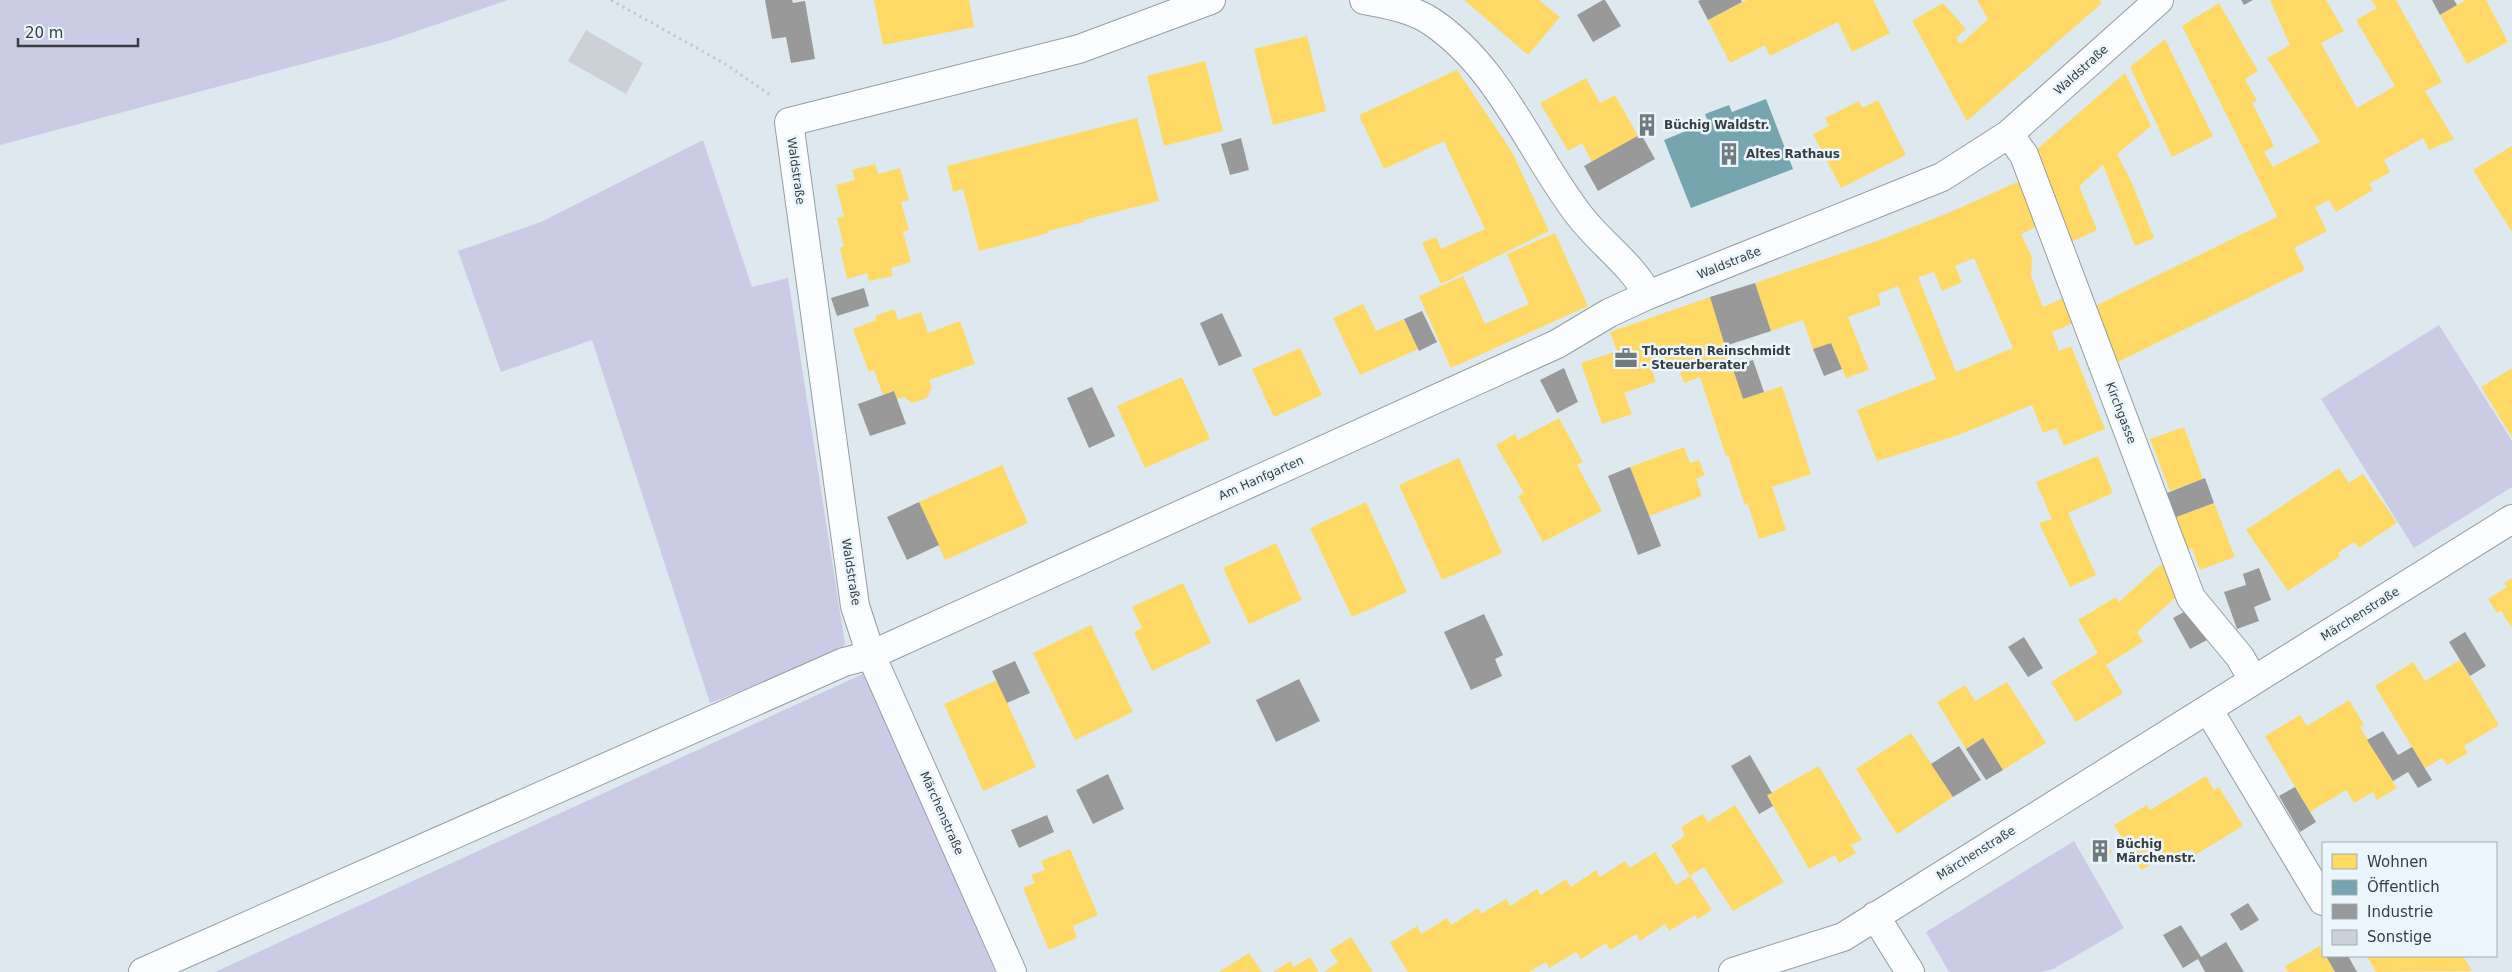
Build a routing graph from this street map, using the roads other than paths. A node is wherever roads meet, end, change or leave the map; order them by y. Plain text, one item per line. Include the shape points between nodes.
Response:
1 (1212, 0) edge
2 (1364, 0) edge
3 (2160, 0) edge
4 (2009, 134) junction
5 (1648, 296) junction
6 (2512, 519) edge
7 (871, 654) junction
8 (2253, 680) junction
9 (2208, 709) junction
10 (2322, 899) edge
11 (1875, 916) junction
12 (143, 972) edge
13 (1012, 972) edge
14 (1733, 972) edge
15 (1910, 972) edge

1 - 7 street, Waldstraße via 1079,50 789,122 856,606
2 - 5 street via 1389,4 1431,21 1466,50 1507,104 1579,216 1639,278
3 - 4 street, Waldstraße
4 - 5 street, Waldstraße via 1942,177
4 - 8 street, Kirchgasse via 2024,155 2191,598 2240,657
5 - 7 street, Am Hanfgarten via 1609,313 1557,344
6 - 8 street, Märchenstraße
7 - 12 street, Am Hanfgarten via 844,662
7 - 13 street, Märchenstraße
8 - 9 street, Märchenstraße
9 - 10 street
9 - 11 street, Märchenstraße
11 - 14 street, Märchenstraße via 1843,937
11 - 15 street

